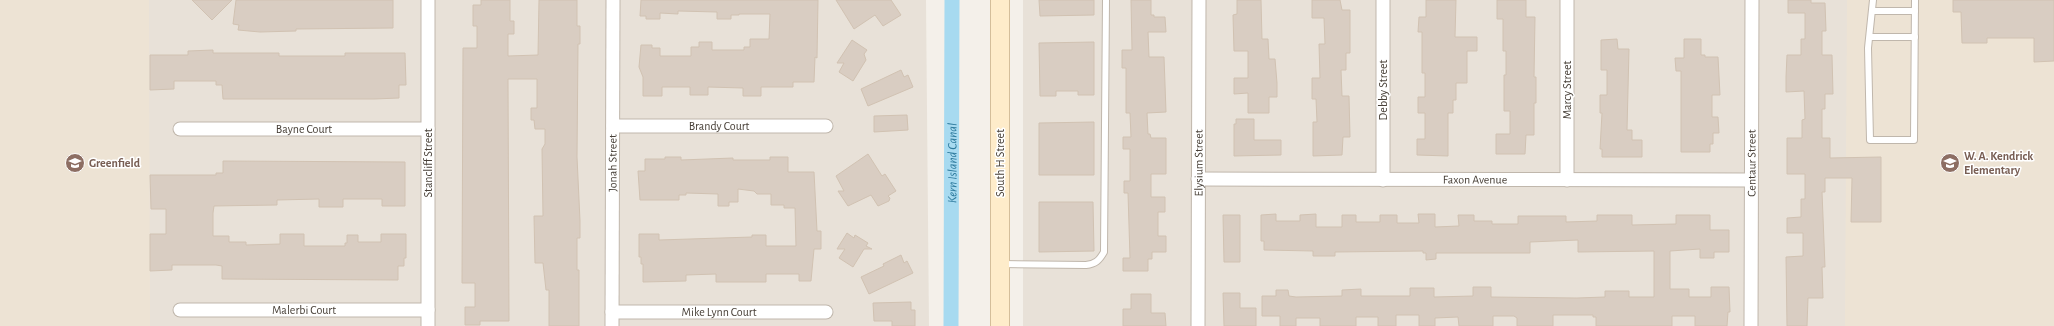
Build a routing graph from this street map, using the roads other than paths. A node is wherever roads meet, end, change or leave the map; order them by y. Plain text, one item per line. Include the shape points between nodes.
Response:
1 (428, 0) edge
2 (612, 0) edge
3 (1000, 0) edge
4 (1106, 0) edge
5 (1199, 0) edge
6 (1383, 0) edge
7 (1567, 0) edge
8 (1752, 0) edge
9 (1873, 0) edge
10 (1914, 0) edge
11 (1873, 11) junction
12 (1915, 11) junction
13 (1870, 37) junction
14 (1915, 37) junction
15 (612, 126) junction
16 (826, 126) dead end
17 (180, 129) dead end
18 (428, 129) junction
19 (1198, 179) junction
20 (1383, 180) junction
21 (1567, 180) junction
22 (1751, 180) junction
23 (1000, 264) junction
24 (180, 310) dead end
25 (428, 310) junction
26 (612, 312) junction
27 (826, 312) dead end
28 (428, 326) edge
29 (612, 326) edge
30 (1000, 326) edge
31 (1198, 326) edge
32 (1751, 326) edge

1 - 18 street, Stancliff Street
2 - 15 street, Jonah Street
3 - 23 street, South H Street
4 - 23 lane via 1104,252 1095,264
5 - 19 street, Elysium Street
6 - 20 street, Debby Street
7 - 21 street, Marcy Street
8 - 22 street, Centaur Street
9 - 11 lane
10 - 12 lane
11 - 12 lane
11 - 13 lane
12 - 14 lane
13 - 14 lane
13 - 14 lane via 1870,140 1914,140
15 - 16 street, Brandy Court
15 - 26 street, Jonah Street
17 - 18 street, Bayne Court
18 - 25 street, Stancliff Street
19 - 20 street, Faxon Avenue
19 - 31 street, Elysium Street
20 - 21 street, Faxon Avenue
21 - 22 street, Faxon Avenue
22 - 32 street, Centaur Street
23 - 30 street, South H Street
24 - 25 street, Malerbi Court
25 - 28 street, Stancliff Street
26 - 27 street, Mike Lynn Court
26 - 29 street, Jonah Street

